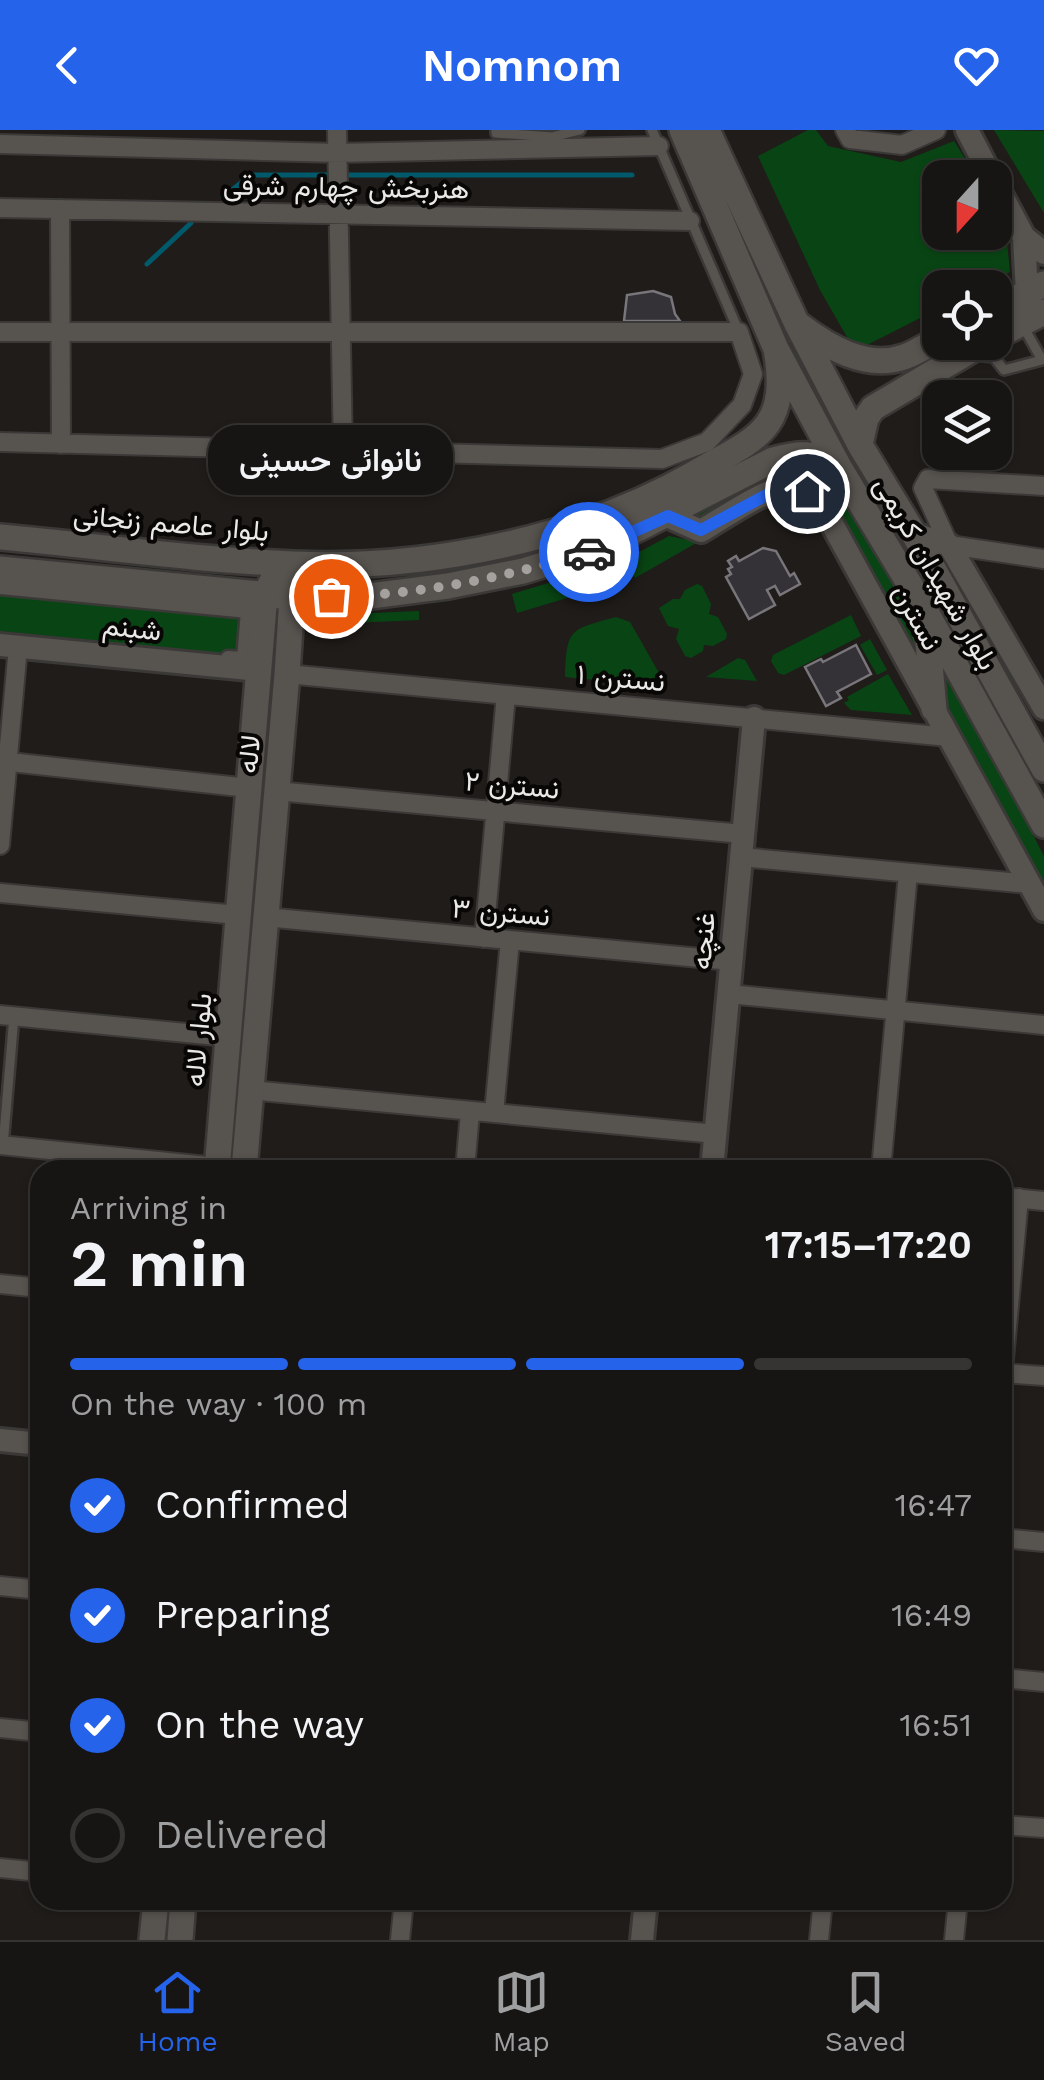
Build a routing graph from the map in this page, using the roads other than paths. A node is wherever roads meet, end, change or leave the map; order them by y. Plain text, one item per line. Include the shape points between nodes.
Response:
1 (337, 130) edge
2 (496, 130) edge
3 (580, 130) edge
4 (682, 130) edge
5 (707, 130) edge
6 (845, 130) edge
7 (936, 130) edge
8 (967, 130) edge
9 (655, 138) edge
10 (0, 144) edge
11 (338, 153) junction
12 (983, 160) edge
13 (0, 208) edge
14 (60, 209) junction
15 (338, 214) junction
16 (1012, 214) edge
17 (690, 221) junction
18 (1024, 237) junction
19 (1044, 253) edge
20 (1036, 308) edge
21 (797, 324) junction
22 (1012, 325) edge
23 (0, 332) edge
24 (60, 332) junction
25 (340, 332) junction
26 (739, 332) junction
27 (922, 348) edge
28 (776, 349) junction
29 (954, 360) edge
30 (997, 360) edge
31 (0, 442) edge
32 (61, 444) junction
33 (860, 444) junction
34 (343, 452) junction
35 (839, 467) junction
36 (1044, 486) edge
37 (668, 516) junction
38 (914, 534) junction
39 (0, 536) edge
40 (949, 546) junction
41 (1044, 560) edge
42 (281, 563) junction
43 (0, 569) edge
44 (0, 586) edge
45 (265, 594) junction
46 (292, 597) junction
47 (925, 610) junction
48 (6, 642) edge
49 (259, 670) junction
50 (287, 674) junction
51 (506, 695) junction
52 (1041, 697) edge
53 (934, 709) junction
54 (754, 718) junction
55 (949, 737) junction
56 (4, 762) edge
57 (1044, 769) edge
58 (249, 788) junction
59 (276, 791) junction
60 (496, 810) junction
61 (1044, 825) edge
62 (0, 844) edge
63 (742, 846) junction
64 (908, 873) junction
65 (1030, 884) junction
66 (0, 893) edge
67 (1044, 910) edge
68 (238, 915) junction
69 (265, 918) junction
70 (484, 938) junction
71 (510, 940) junction
72 (732, 961) junction
73 (728, 994) junction
74 (895, 1010) junction
75 (7, 1016) edge
76 (1044, 1025) edge
77 (228, 1037) junction
78 (250, 1090) junction
79 (470, 1112) junction
80 (494, 1113) junction
81 (716, 1134) junction
82 (2, 1146) edge
83 (139, 1160) edge
84 (218, 1160) edge
85 (245, 1160) edge
86 (466, 1160) edge
87 (713, 1160) edge
88 (881, 1160) edge
89 (1012, 1198) edge
90 (1044, 1201) edge
91 (0, 1284) edge
92 (30, 1287) edge
93 (1012, 1374) edge
94 (1044, 1376) edge
95 (0, 1440) edge
96 (30, 1443) edge
97 (1012, 1539) edge
98 (1044, 1542) edge
99 (0, 1586) edge
100 (30, 1589) edge
101 (1012, 1679) edge
102 (1044, 1682) edge
103 (0, 1728) edge
104 (30, 1731) edge
105 (1012, 1825) edge
106 (1044, 1828) edge
107 (0, 1868) edge
108 (30, 1871) edge
109 (155, 1910) edge
110 (182, 1910) edge
111 (403, 1910) edge
112 (645, 1910) edge
113 (822, 1910) edge
114 (957, 1910) edge
115 (152, 1940) edge
116 (180, 1940) edge
117 (400, 1940) edge
118 (642, 1940) edge
119 (819, 1940) edge
120 (954, 1940) edge

1 - 11 street
2 - 3 lane via 552,137
4 - 28 main road, بلوار شهیدان کریمی
5 - 21 main road, بلوار شهیدان کریمی
6 - 7 street via 850,139 902,145
8 - 12 street
9 - 11 street
9 - 17 lane
10 - 11 street
11 - 15 street
13 - 14 street, هنربخش چهارم شرقی
14 - 15 street, هنربخش چهارم شرقی
14 - 24 street
15 - 17 street, هنربخش چهارم شرقی
15 - 25 street
16 - 18 street
17 - 26 lane
18 - 19 street
18 - 20 street
20 - 22 main road
20 - 30 lane via 1042,360 1004,370
21 - 27 main road via 836,349 872,361
21 - 33 main road, بلوار شهیدان کریمی
23 - 24 street
24 - 25 street
24 - 32 street
25 - 26 street
25 - 34 street
26 - 34 street via 753,374 742,405 707,442 662,459
28 - 35 main road, بلوار شهیدان کریمی
28 - 42 main road, بلوار عاصم زنجانی via 780,390 760,437 642,501 514,543 368,564
29 - 33 main road via 873,408
31 - 32 street
32 - 34 street
33 - 38 main road, بلوار شهیدان کریمی
35 - 37 main road via 814,454 773,460
35 - 47 main road, بلوار شهیدان کریمی
36 - 40 street via 928,479 922,488
37 - 46 main road via 600,548 523,572 370,596
37 - 53 street, نسترن via 701,530 774,491 807,491 820,502
38 - 40 street
38 - 57 main road, بلوار شهیدان کریمی
39 - 42 main road, بلوار عاصم زنجانی
40 - 41 street
40 - 52 street
42 - 45 main road
42 - 46 main road
43 - 45 main road
44 - 48 street via 248,610 244,659
45 - 46 main road
45 - 49 main road, لاله
46 - 50 main road, لاله
47 - 53 main road
47 - 61 main road, بلوار شهیدان کریمی
48 - 49 street, شبنم
48 - 56 street
49 - 58 main road, لاله
50 - 51 street, نسترن ۱
50 - 59 main road, لاله
51 - 54 street, نسترن ۱
51 - 60 street
53 - 55 street, نسترن
54 - 55 street, نسترن ۱
54 - 63 street, غنچه
55 - 65 street, نسترن
56 - 58 street
56 - 62 street
58 - 68 main road, لاله
59 - 60 street, نسترن ۲
59 - 69 main road, لاله
60 - 63 street, نسترن ۲
60 - 70 street
63 - 64 street, نسترن ۲
63 - 72 street, غنچه
64 - 65 street, نسترن ۲
64 - 74 street
65 - 67 street, نسترن
66 - 68 street
68 - 69 main road
68 - 77 main road, بلوار لاله
69 - 70 street, نسترن ۳
69 - 78 main road, بلوار لاله
70 - 71 street, نسترن ۳
71 - 72 street, نسترن ۳
71 - 80 street
72 - 73 street, غنچه
73 - 74 street
73 - 81 street, غنچه
74 - 76 street
74 - 88 street
75 - 77 street
75 - 82 lane
77 - 84 main road, بلوار لاله
78 - 79 street
78 - 85 main road, بلوار لاله
79 - 80 street
79 - 86 street
80 - 81 street
81 - 87 street, غنچه
82 - 83 street
89 - 90 street
91 - 92 street
93 - 94 street
95 - 96 street
97 - 98 street
99 - 100 street
101 - 102 street
103 - 104 street
105 - 106 street
107 - 108 street
109 - 115 main road
110 - 116 main road
111 - 117 street
112 - 118 street
113 - 119 street
114 - 120 street

